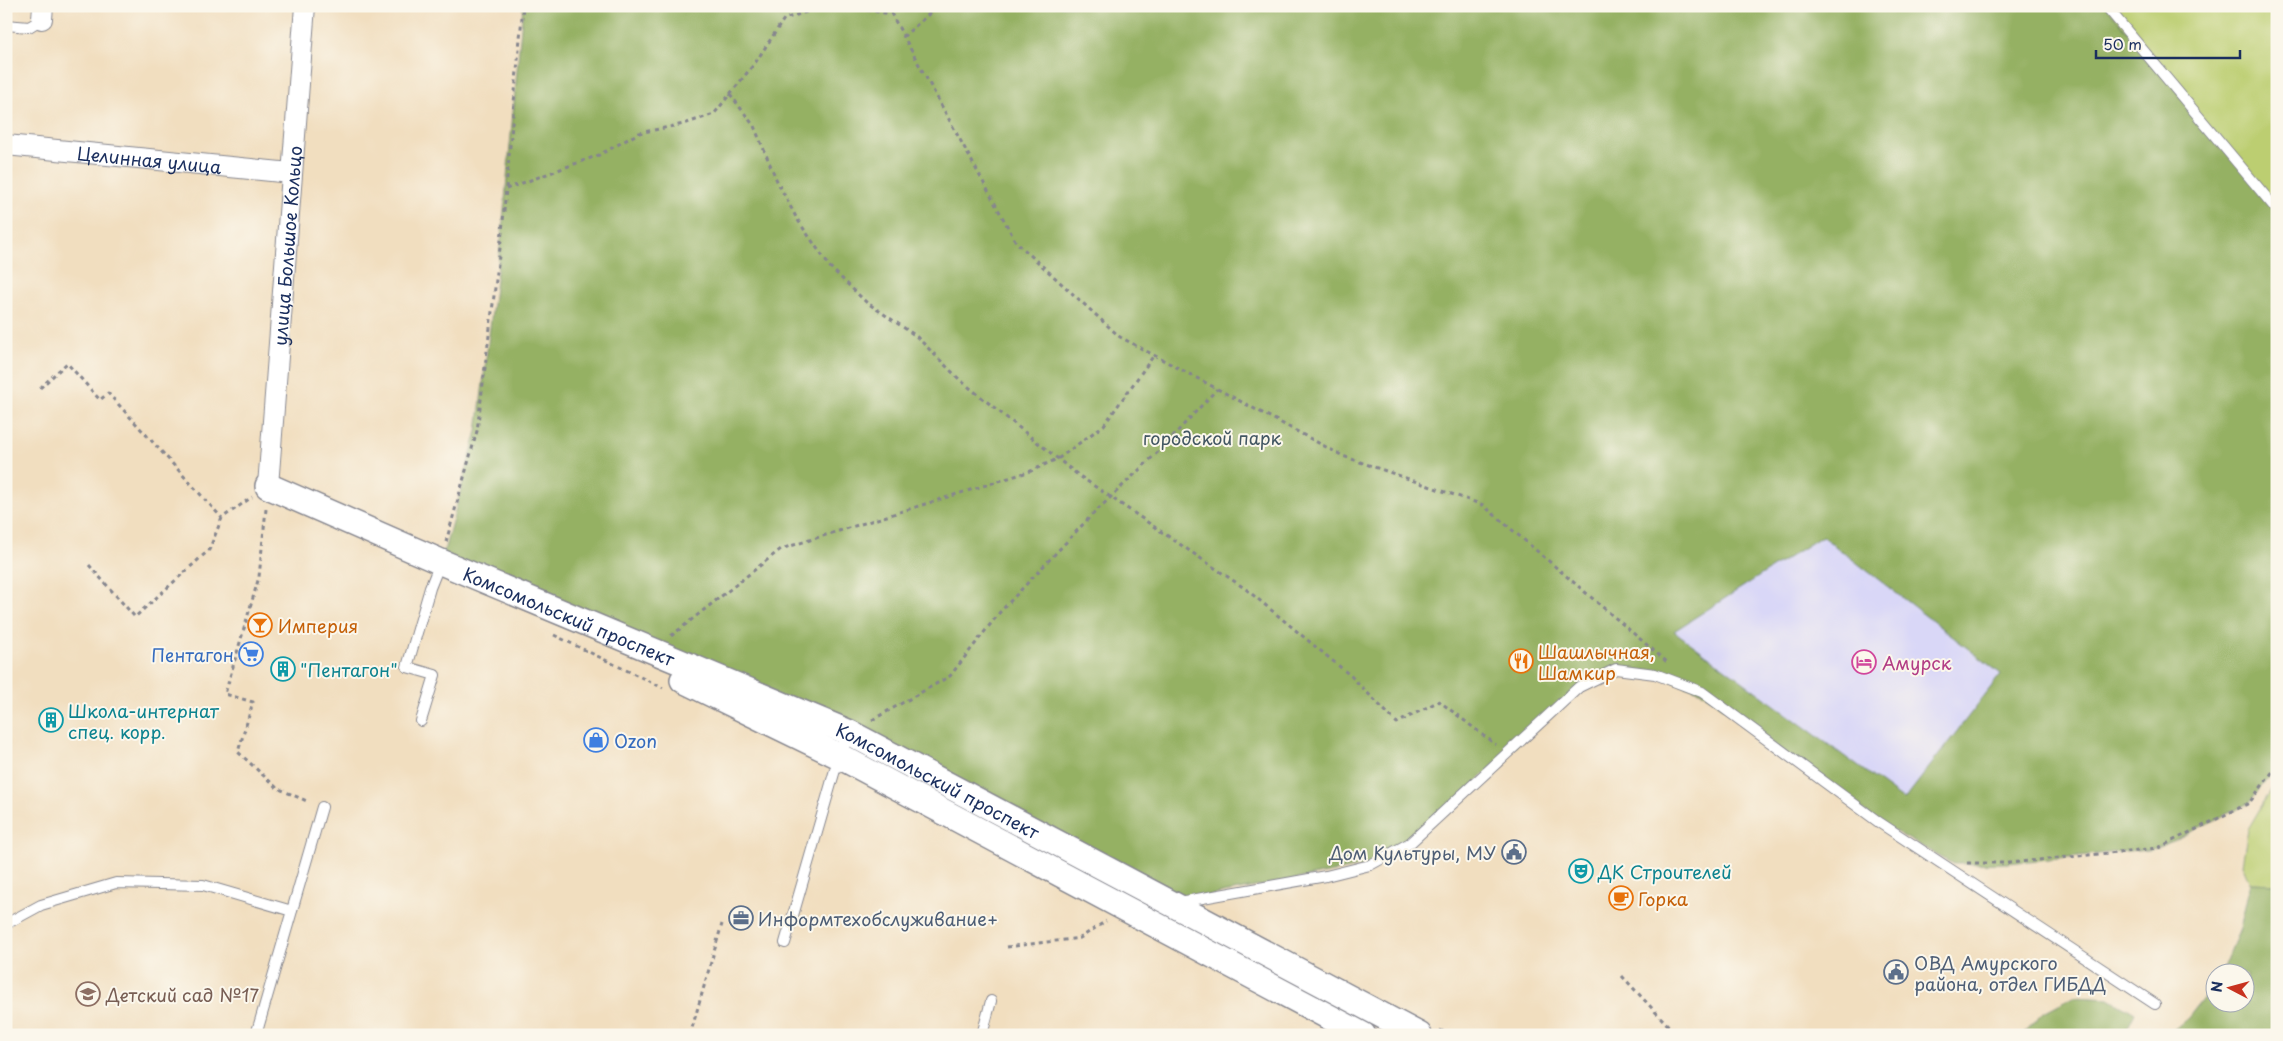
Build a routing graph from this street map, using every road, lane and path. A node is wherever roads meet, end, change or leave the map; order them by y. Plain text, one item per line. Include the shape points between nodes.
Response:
1 (305, 6) edge
2 (523, 6) edge
3 (826, 6) edge
4 (843, 6) edge
5 (887, 6) edge
6 (938, 6) edge
7 (2106, 6) edge
8 (42, 12) edge
9 (890, 14) junction
10 (6, 25) edge
11 (903, 37) junction
12 (730, 94) junction
13 (6, 146) edge
14 (291, 173) junction
15 (506, 189) junction
16 (2277, 210) edge
17 (1154, 355) junction
18 (40, 388) dead end
19 (1217, 389) junction
20 (1058, 458) junction
21 (268, 486) junction
22 (1112, 497) junction
23 (222, 518) junction
24 (441, 562) junction
25 (89, 565) dead end
26 (653, 651) junction
27 (1671, 666) dead end
28 (421, 721) dead end
29 (850, 733) junction
30 (1507, 753) junction
31 (839, 756) junction
32 (2277, 766) edge
33 (322, 807) joint
34 (1962, 863) dead end
35 (1171, 903) junction
36 (292, 911) junction
37 (1110, 918) dead end
38 (6, 924) edge
39 (722, 924) dead end
40 (785, 943) dead end
41 (1007, 947) dead end
42 (1622, 976) dead end
43 (992, 1001) dead end
44 (2155, 1004) dead end
45 (256, 1035) edge
46 (690, 1035) edge
47 (982, 1035) edge
48 (1363, 1035) edge
49 (1419, 1035) edge
50 (1677, 1035) edge

1 - 14 street, улица Большое Кольцо
2 - 15 path
3 - 12 path via 784,19
4 - 9 path
5 - 9 path
6 - 11 path
7 - 16 lane
8 - 10 lane via 29,26
9 - 11 path
11 - 17 path via 1016,242 1120,337
12 - 15 path via 714,114 639,133 599,155
12 - 20 path via 754,126 797,219 830,267 866,302 916,336 1004,418
13 - 14 street, Целинная улица
14 - 21 street, улица Большое Кольцо
15 - 24 path via 477,431
17 - 19 path
17 - 20 path via 1104,425
18 - 23 path via 67,363 100,400 108,393
19 - 22 path
19 - 27 path via 1343,456 1483,505
20 - 22 path
20 - 26 path via 1031,471 781,549
21 - 23 path
21 - 24 street, Комсомольский проспект
21 - 33 path via 259,577 225,694 252,702 238,752 277,788
22 - 29 path via 1000,612 950,676
22 - 30 path via 1247,590 1351,676 1396,723 1439,701
23 - 25 path via 209,550 135,617
24 - 26 street, Комсомольский проспект
24 - 28 lane via 407,667 435,675
24 - 31 street, Комсомольский проспект
26 - 29 street, Комсомольский проспект
29 - 31 lane
29 - 35 street, Комсомольский проспект
30 - 35 lane via 1410,843 1370,865 1326,876
30 - 44 lane via 1579,687 1616,669 1655,674 1702,692 1880,823
31 - 40 lane
31 - 48 street, Комсомольский проспект
32 - 34 path via 2249,803 2158,848 2009,863
33 - 36 lane
35 - 49 street, Комсомольский проспект
36 - 38 lane via 203,885 116,883 41,905
36 - 45 lane
37 - 41 path via 1080,938
39 - 46 path
42 - 50 path
43 - 47 lane

